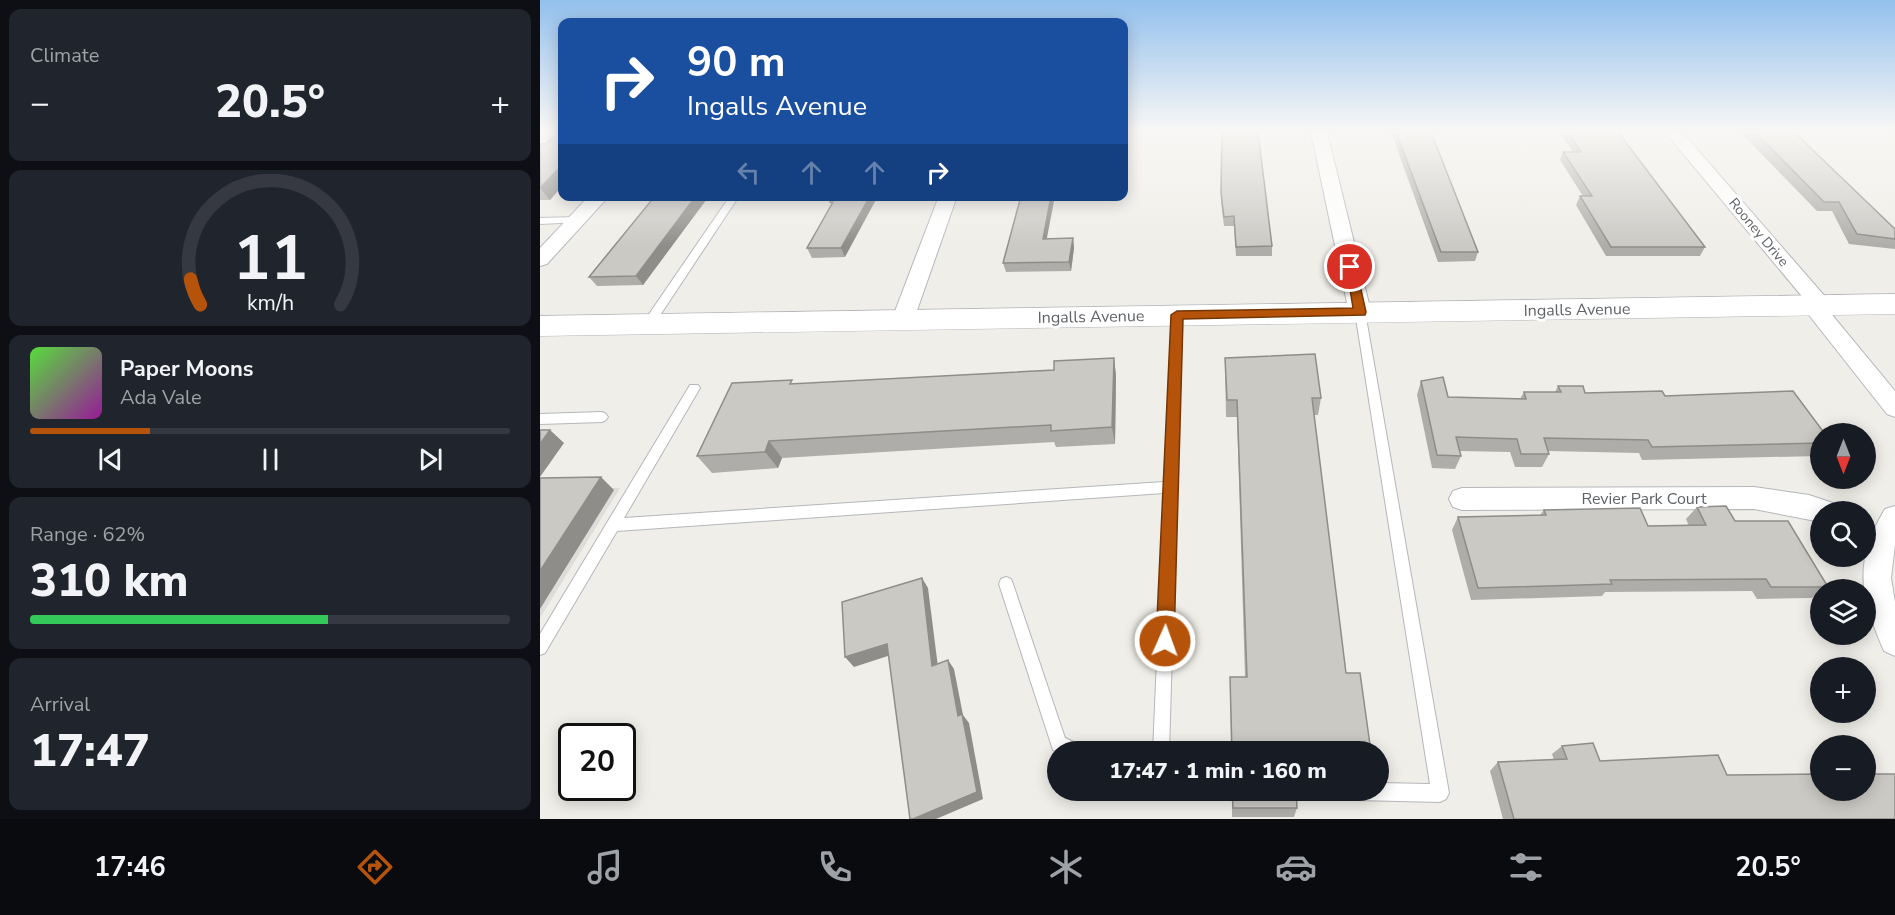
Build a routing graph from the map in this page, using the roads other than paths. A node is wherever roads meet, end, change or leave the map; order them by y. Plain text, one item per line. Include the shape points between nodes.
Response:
1 (1328, 170) edge
2 (1705, 170) edge
3 (595, 201) edge
4 (732, 201) edge
5 (946, 201) edge
6 (578, 220) junction
7 (540, 221) edge
8 (540, 260) edge
9 (1895, 304) edge
10 (1816, 305) junction
11 (1360, 312) junction
12 (1177, 315) junction
13 (903, 319) junction
14 (649, 323) junction
15 (540, 326) edge
16 (693, 388) dead end
17 (1895, 408) edge
18 (602, 417) dead end
19 (540, 418) edge
20 (1171, 487) junction
21 (1462, 499) dead end
22 (1810, 506) edge
23 (613, 525) junction
24 (1882, 525) edge
25 (1006, 584) dead end
26 (1895, 641) edge
27 (540, 648) edge
28 (1058, 741) edge
29 (1161, 741) edge
30 (1389, 792) edge

1 - 11 street
2 - 10 street, Rooney Drive
3 - 6 street
4 - 14 lane
5 - 13 street
6 - 7 lane
6 - 8 street
9 - 10 street, Ingalls Avenue
10 - 11 street, Ingalls Avenue
10 - 17 street, Rooney Drive
11 - 12 street, Ingalls Avenue
11 - 30 lane via 1440,793
12 - 13 street, Ingalls Avenue
12 - 20 lane
13 - 14 street, Ingalls Avenue
14 - 15 street, Ingalls Avenue
16 - 23 lane
18 - 19 lane
20 - 23 lane
20 - 29 lane
21 - 22 street, Revier Park Court via 1754,498
23 - 27 lane
24 - 26 street via 1875,568 1883,618
25 - 28 lane

